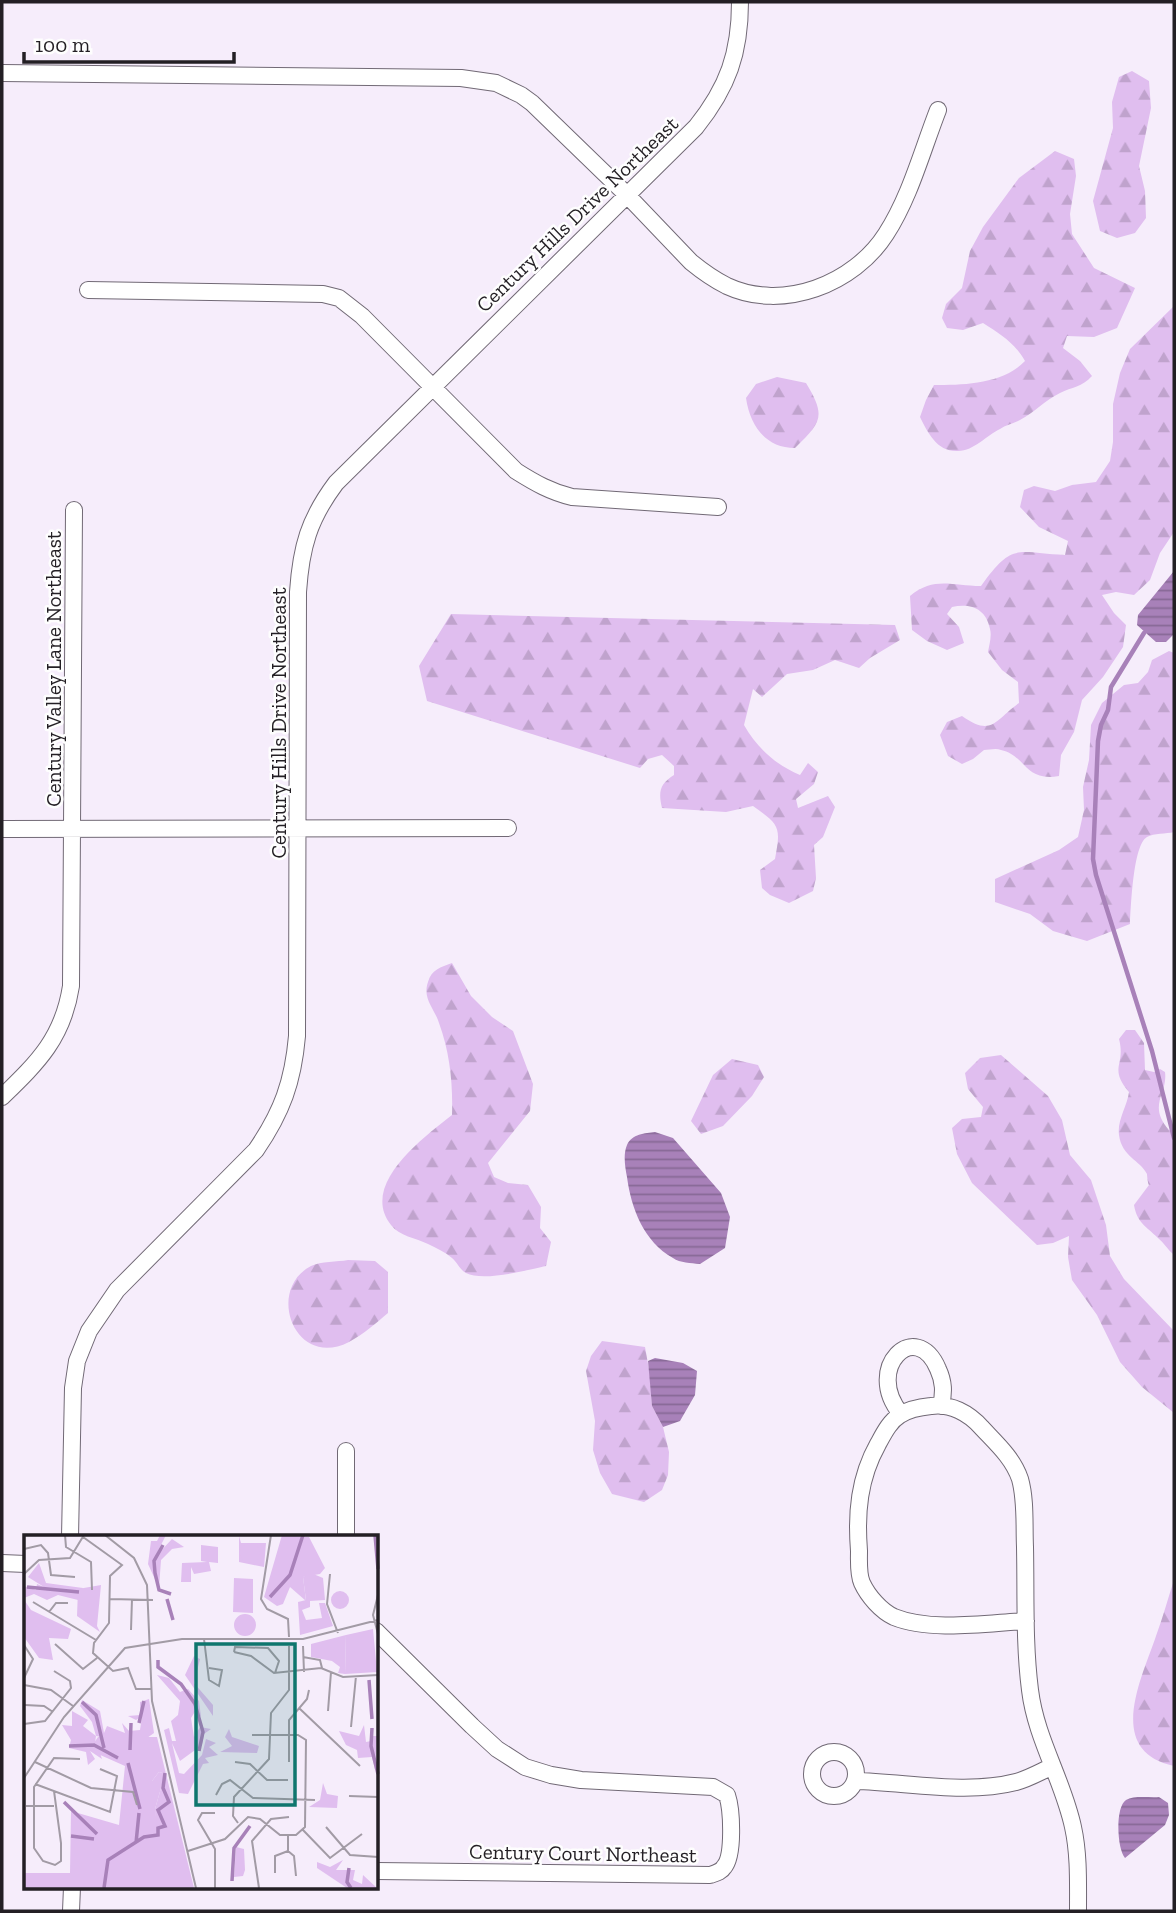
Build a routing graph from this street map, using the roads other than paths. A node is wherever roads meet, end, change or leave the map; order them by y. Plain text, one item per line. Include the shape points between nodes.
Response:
1 (740, 2) edge
2 (2, 73) edge
3 (938, 110) dead end
4 (626, 194) junction
5 (88, 290) dead end
6 (432, 386) junction
7 (718, 508) dead end
8 (74, 510) dead end
9 (2, 828) edge
10 (74, 828) junction
11 (299, 828) junction
12 (508, 828) dead end
13 (2, 1097) edge
14 (941, 1406) junction
15 (901, 1414) junction
16 (346, 1451) dead end
17 (70, 1535) edge
18 (346, 1535) edge
19 (2, 1563) edge
20 (24, 1564) edge
21 (1026, 1621) junction
22 (378, 1633) edge
23 (1051, 1767) junction
24 (855, 1781) dead end
25 (378, 1871) edge
26 (71, 1888) edge
27 (71, 1911) edge
28 (1079, 1911) edge

1 - 4 street, Century Hills Drive Northeast via 736,53 720,94 696,127
2 - 4 street via 479,79 509,88 532,103
3 - 4 street via 885,236 841,278 799,293 752,293 709,276
4 - 6 street, Century Hills Drive Northeast
5 - 6 street via 339,298
6 - 7 street via 516,471 553,492
6 - 11 street, Century Hills Drive Northeast via 336,482 306,538 298,592
8 - 10 street, Century Valley Lane Northeast
9 - 10 street
10 - 11 street
10 - 13 street, Century Valley Lane Northeast via 69,1002 53,1042
11 - 12 street
11 - 17 street, Century Hills Drive Northeast via 297,1036 289,1088 256,1150 117,1290 89,1331 73,1388
14 - 15 street
14 - 15 street via 942,1378 933,1356 910,1347 894,1356 888,1369 888,1388
14 - 21 street via 958,1409 976,1420 1008,1455 1019,1478 1024,1505
15 - 21 street via 886,1429 860,1487 861,1580 872,1599 893,1617 912,1621 942,1625
16 - 18 street
19 - 20 street
21 - 23 street via 1030,1694
22 - 25 street, Century Court Northeast via 497,1749 525,1767 581,1780 713,1787 727,1796 730,1810 728,1860 723,1869 710,1875
23 - 24 street via 1019,1781 977,1787
23 - 28 street via 1073,1826
26 - 27 street

